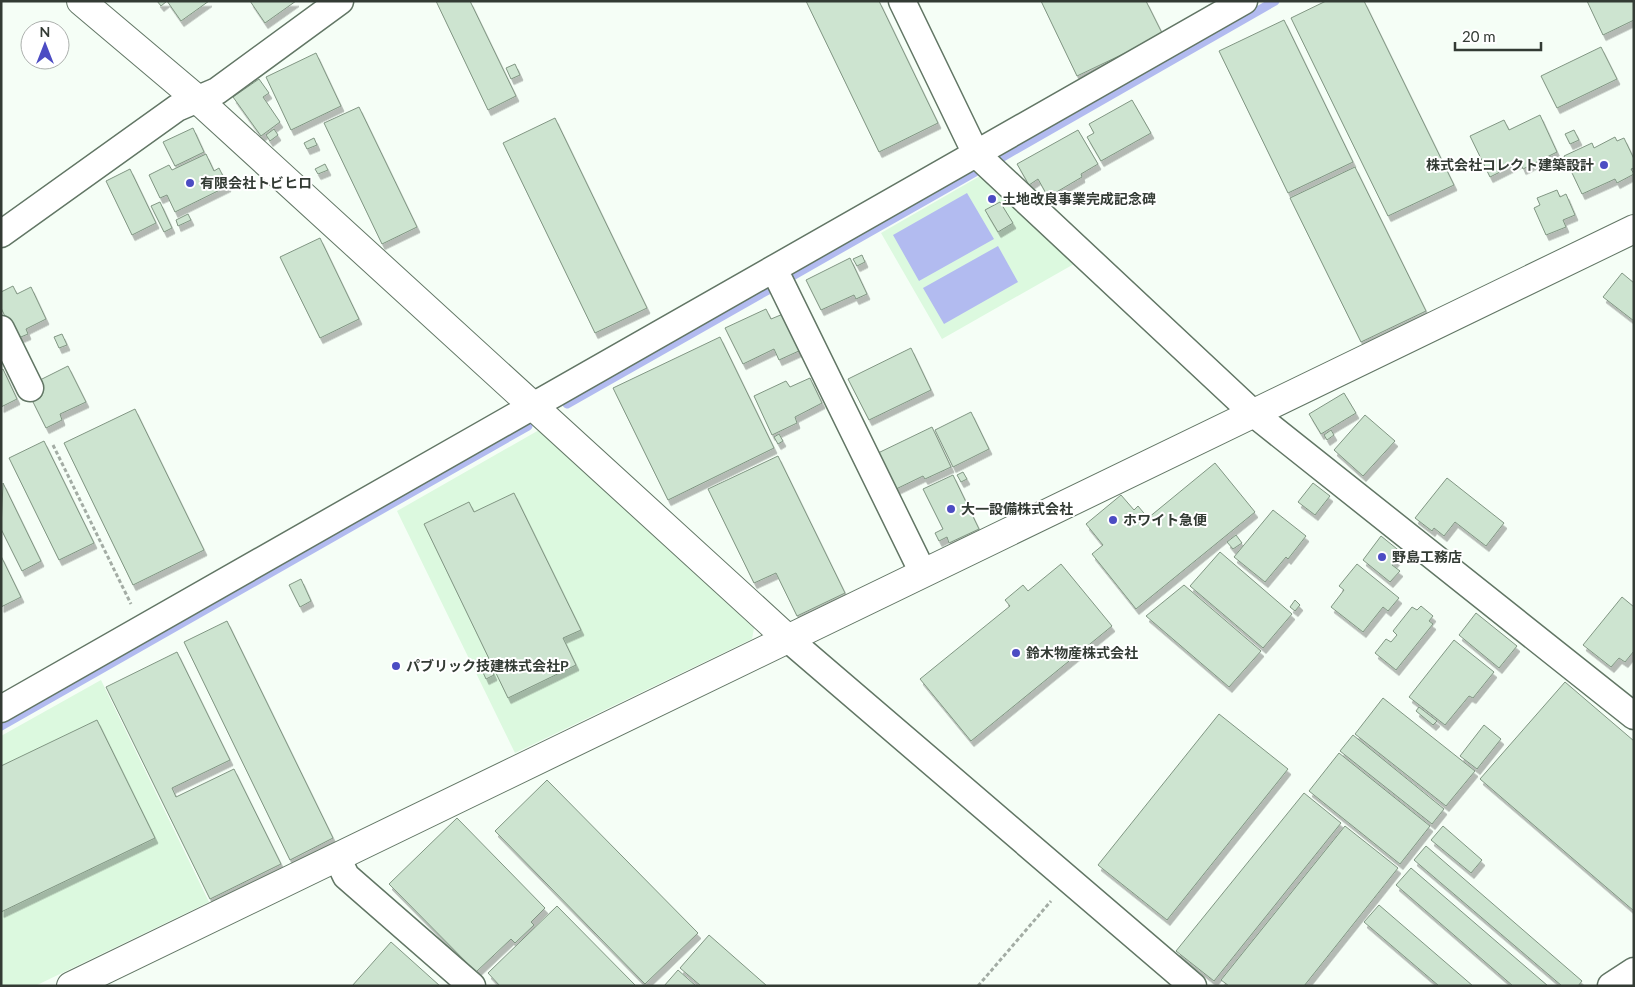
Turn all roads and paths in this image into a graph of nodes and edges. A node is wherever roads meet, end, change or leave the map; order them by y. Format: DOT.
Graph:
graph roads {
  1 [pos="81,1"];
  2 [pos="340,1"];
  3 [pos="902,1"];
  4 [pos="1244,1"];
  5 [pos="197,99"];
  6 [pos="976,154"];
  7 [pos="1634,229"];
  8 [pos="1,234"];
  9 [pos="774,269"];
  10 [pos="1,329"];
  11 [pos="30,388"];
  12 [pos="534,406"];
  13 [pos="1254,413"];
  14 [pos="53,445"];
  15 [pos="923,573"];
  16 [pos="143,628"];
  17 [pos="787,638"];
  18 [pos="1,709"];
  19 [pos="1634,716"];
  20 [pos="337,857"];
  21 [pos="1069,880"];
  22 [pos="1634,972"];
  23 [pos="70,986"];
  24 [pos="472,986"];
  25 [pos="978,986"];
  26 [pos="1193,986"];
  27 [pos="1611,986"];
  1 -- 5 [label="street"];
  2 -- 5 [label="street"];
  3 -- 6 [label="street"];
  4 -- 6 [label="street"];
  5 -- 8 [label="street"];
  5 -- 12 [label="street"];
  6 -- 9 [label="street"];
  6 -- 13 [label="street"];
  7 -- 13 [label="street"];
  9 -- 12 [label="street"];
  9 -- 15 [label="street"];
  10 -- 11 [label="street"];
  12 -- 16 [label="street"];
  12 -- 17 [label="street"];
  13 -- 15 [label="street"];
  13 -- 19 [label="street"];
  14 -- 16 [label="path"];
  15 -- 17 [label="street"];
  16 -- 18 [label="street"];
  17 -- 20 [label="street"];
  17 -- 21 [label="street"];
  20 -- 23 [label="street"];
  20 -- 24 [label="street"];
  21 -- 25 [label="path"];
  21 -- 26 [label="street"];
  22 -- 27 [label="street"];
}
